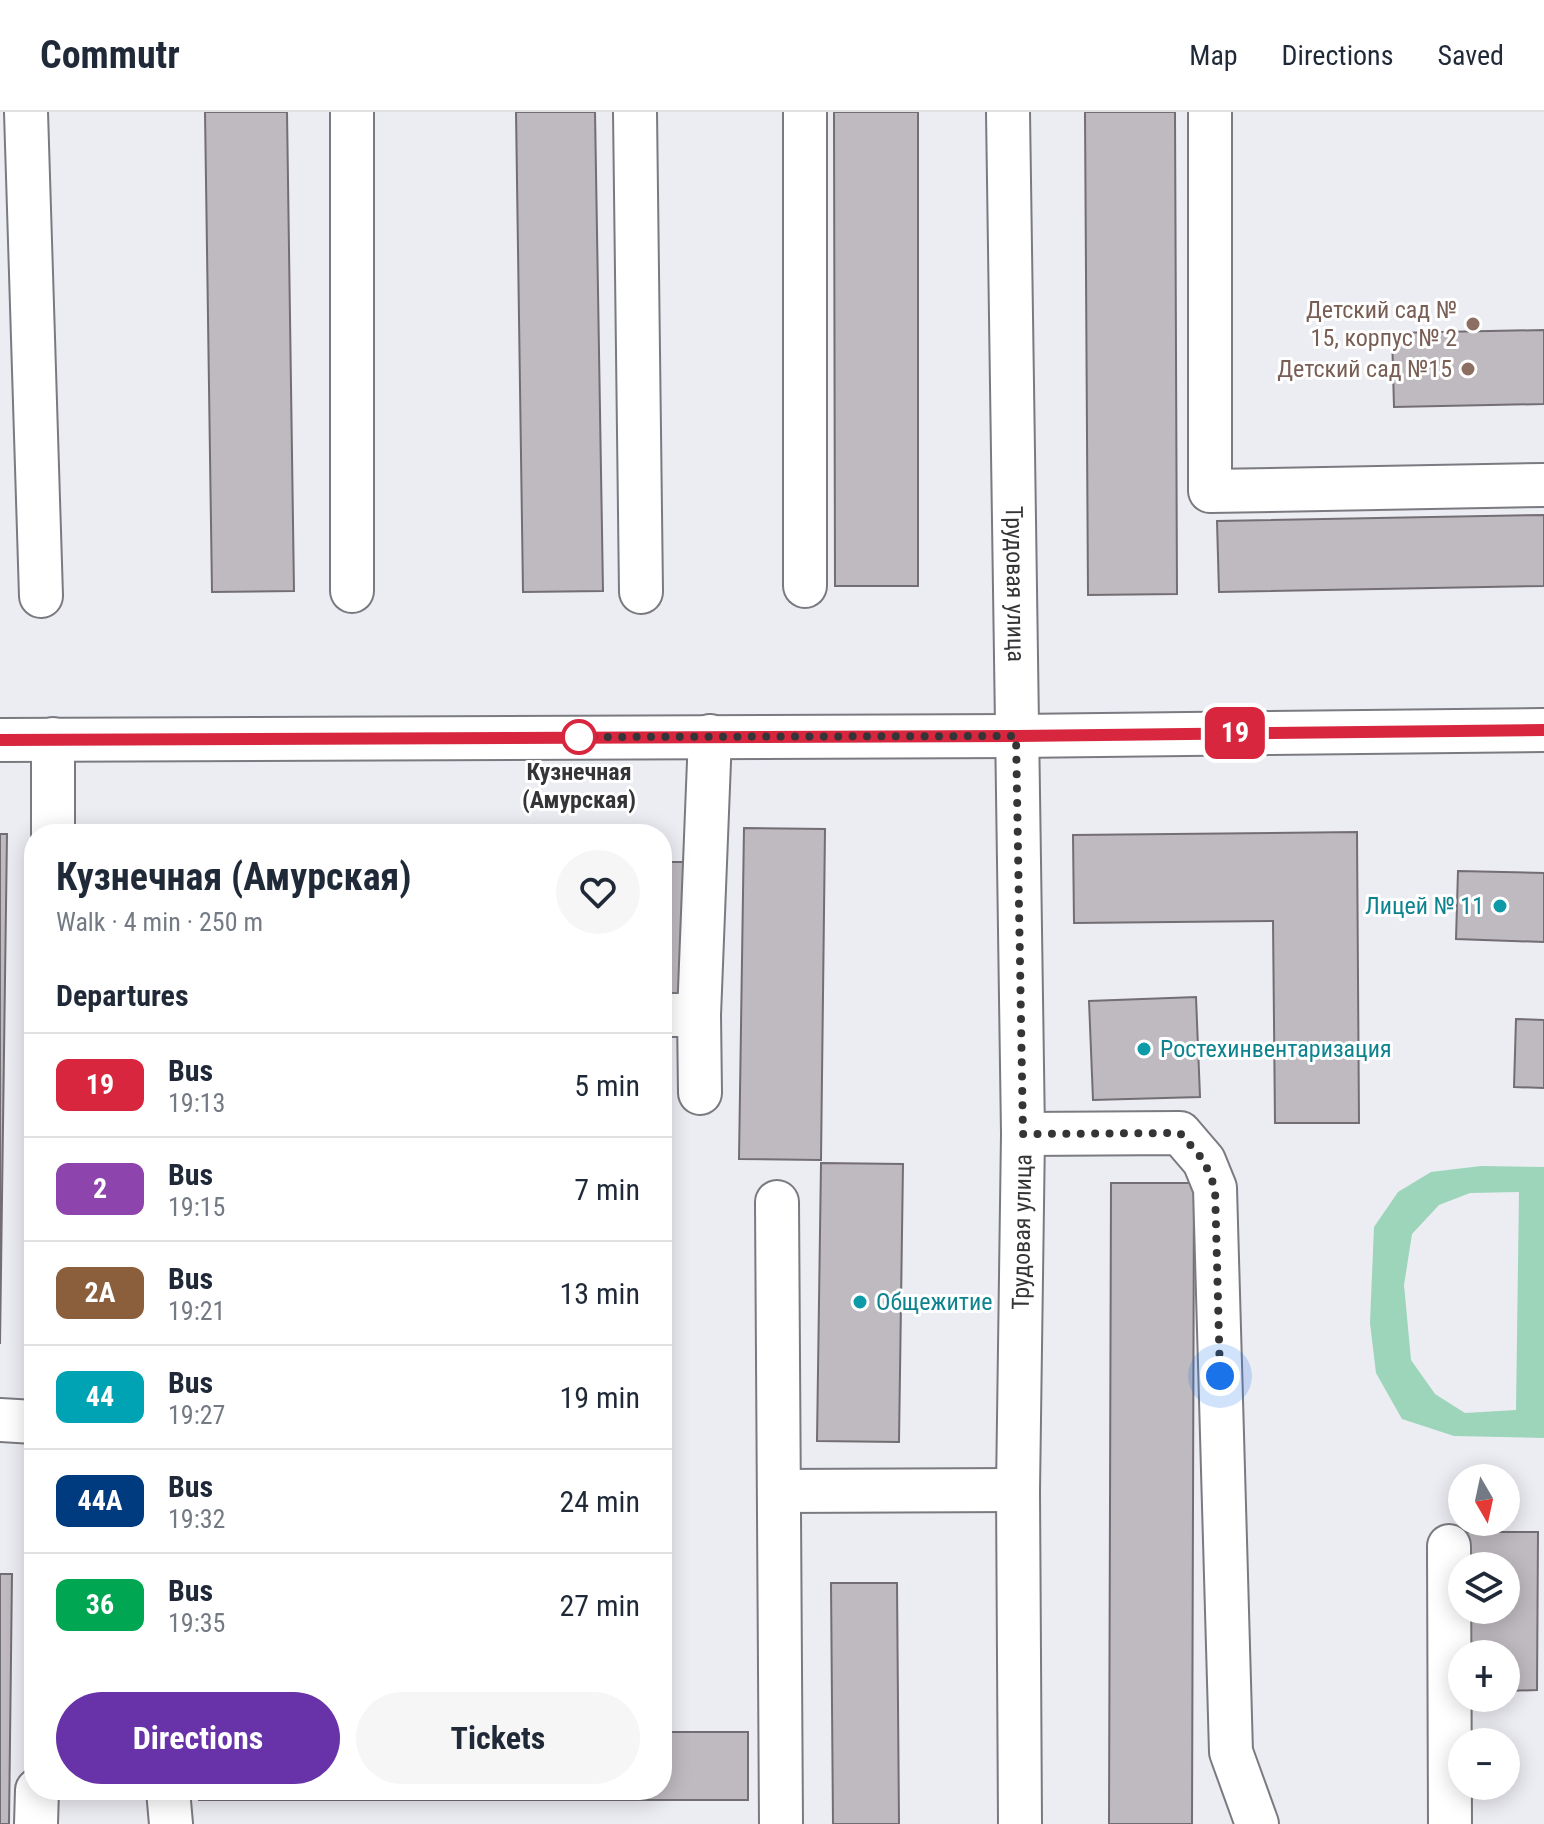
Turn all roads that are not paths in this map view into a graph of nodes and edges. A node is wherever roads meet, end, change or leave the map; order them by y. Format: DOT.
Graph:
graph roads {
  1 [pos="26,112"];
  2 [pos="352,112"];
  3 [pos="635,112"];
  4 [pos="805,112"];
  5 [pos="1008,112"];
  6 [pos="1210,112"];
  7 [pos="1544,485"];
  8 [pos="805,586"];
  9 [pos="352,591"];
  10 [pos="641,592"];
  11 [pos="41,596"];
  12 [pos="1544,730"];
  13 [pos="710,736"];
  14 [pos="1016,736"];
  15 [pos="53,739"];
  16 [pos="0,740"];
  17 [pos="53,824"];
  18 [pos="681,1015"];
  19 [pos="700,1093"];
  20 [pos="1023,1134"];
  21 [pos="777,1202"];
  22 [pos="0,1420"];
  23 [pos="24,1421"];
  24 [pos="1018,1490"];
  25 [pos="779,1491"];
  26 [pos="1449,1546"];
  27 [pos="37,1800"];
  28 [pos="169,1800"];
  29 [pos="36,1824"];
  30 [pos="171,1824"];
  31 [pos="781,1824"];
  32 [pos="1020,1824"];
  33 [pos="1257,1824"];
  34 [pos="1450,1824"];
  1 -- 11 [label="street"];
  2 -- 9 [label="street"];
  3 -- 10 [label="street"];
  4 -- 8 [label="street"];
  5 -- 14 [label="street, Трудовая улица"];
  6 -- 7 [label="street"];
  12 -- 14 [label="street"];
  13 -- 14 [label="street"];
  13 -- 15 [label="street"];
  13 -- 18 [label="street"];
  14 -- 20 [label="street, Трудовая улица"];
  15 -- 16 [label="street"];
  15 -- 17 [label="street"];
  18 -- 19 [label="street"];
  20 -- 24 [label="street, Трудовая улица"];
  20 -- 33 [label="street"];
  21 -- 25 [label="street"];
  22 -- 23 [label="street"];
  24 -- 25 [label="street"];
  24 -- 32 [label="street, Трудовая улица"];
  25 -- 31 [label="street"];
  26 -- 34 [label="street"];
  27 -- 29 [label="street"];
  28 -- 30 [label="street"];
}
